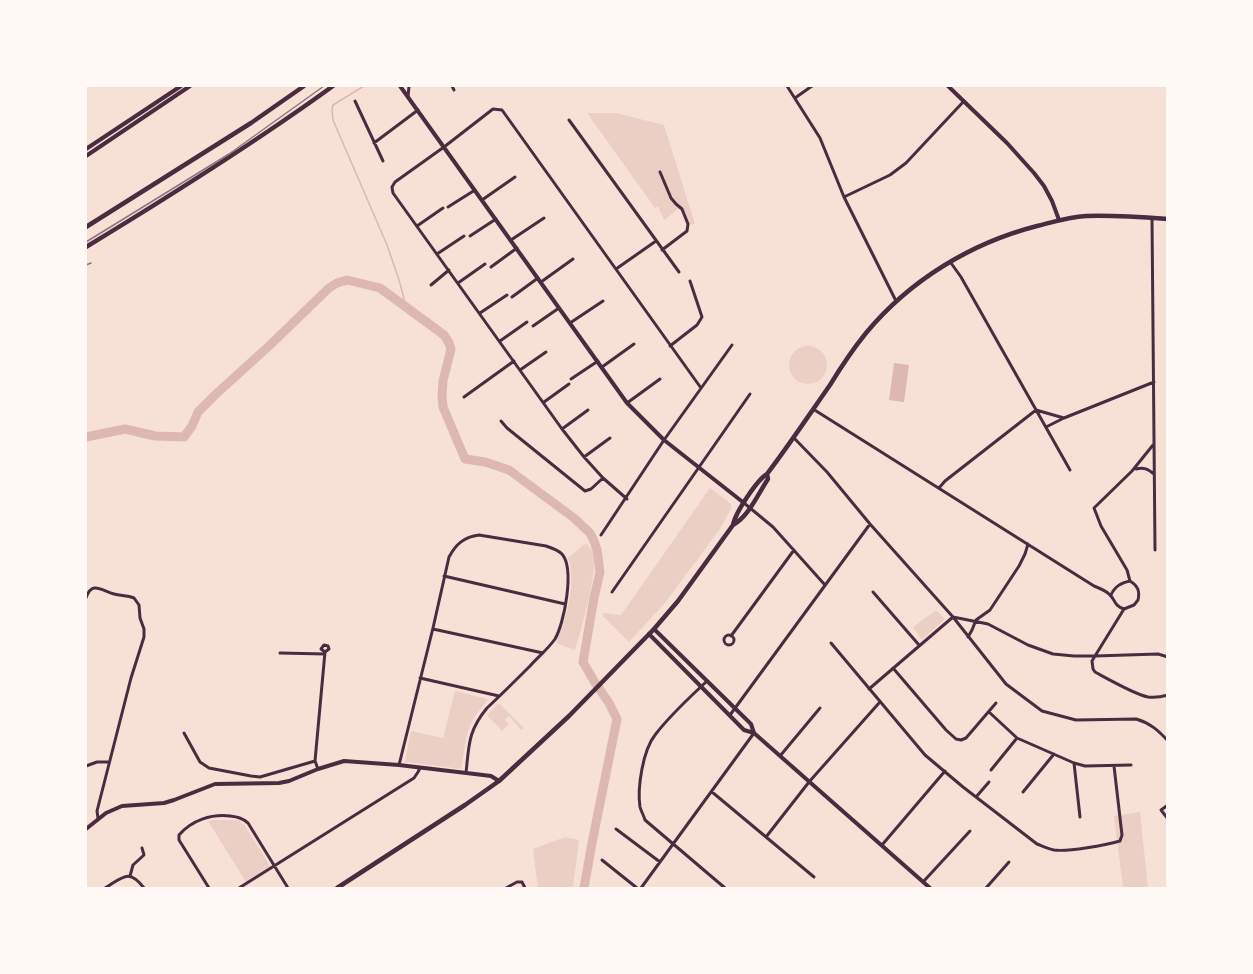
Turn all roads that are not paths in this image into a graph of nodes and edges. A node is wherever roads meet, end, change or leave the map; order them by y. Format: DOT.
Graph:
graph roads {
  1 [pos="180,86"];
  2 [pos="190,86"];
  3 [pos="302,86"];
  4 [pos="333,86"];
  5 [pos="400,86"];
  6 [pos="409,86"];
  7 [pos="452,86"];
  8 [pos="787,86"];
  9 [pos="812,86"];
  10 [pos="948,86"];
  11 [pos="454,90"];
  12 [pos="408,97"];
  13 [pos="795,98"];
  14 [pos="355,101"];
  15 [pos="964,101"];
  16 [pos="418,110"];
  17 [pos="569,120"];
  18 [pos="374,143"];
  19 [pos="444,147"];
  20 [pos="86,149"];
  21 [pos="86,156"];
  22 [pos="382,160"];
  23 [pos="660,172"];
  24 [pos="515,177"];
  25 [pos="475,190"];
  26 [pos="844,197"];
  27 [pos="482,200"];
  28 [pos="544,218"];
  29 [pos="1152,218"];
  30 [pos="496,219"];
  31 [pos="1167,219"];
  32 [pos="1059,220"];
  33 [pos="87,226"];
  34 [pos="417,226"];
  35 [pos="464,236"];
  36 [pos="470,236"];
  37 [pos="511,240"];
  38 [pos="656,241"];
  39 [pos="86,247"];
  40 [pos="517,248"];
  41 [pos="662,250"];
  42 [pos="437,254"];
  43 [pos="573,259"];
  44 [pos="950,261"];
  45 [pos="485,264"];
  46 [pos="491,267"];
  47 [pos="616,269"];
  48 [pos="449,270"];
  49 [pos="679,272"];
  50 [pos="540,280"];
  51 [pos="690,281"];
  52 [pos="458,283"];
  53 [pos="431,285"];
  54 [pos="507,295"];
  55 [pos="512,297"];
  56 [pos="603,301"];
  57 [pos="896,301"];
  58 [pos="559,308"];
  59 [pos="480,313"];
  60 [pos="527,322"];
  61 [pos="570,323"];
  62 [pos="533,326"];
  63 [pos="500,341"];
  64 [pos="634,344"];
  65 [pos="732,345"];
  66 [pos="670,346"];
  67 [pos="546,352"];
  68 [pos="514,361"];
  69 [pos="598,361"];
  70 [pos="602,367"];
  71 [pos="520,370"];
  72 [pos="660,379"];
  73 [pos="1154,382"];
  74 [pos="701,388"];
  75 [pos="750,394"];
  76 [pos="464,397"];
  77 [pos="543,402"];
  78 [pos="627,404"];
  79 [pos="813,409"];
  80 [pos="588,410"];
  81 [pos="1036,410"];
  82 [pos="1064,418"];
  83 [pos="501,421"];
  84 [pos="1046,427"];
  85 [pos="562,429"];
  86 [pos="610,438"];
  87 [pos="794,438"];
  88 [pos="664,440"];
  89 [pos="1154,443"];
  90 [pos="584,457"];
  91 [pos="699,468"];
  92 [pos="1134,469"];
  93 [pos="1070,470"];
  94 [pos="767,474"];
  95 [pos="1154,474"];
  96 [pos="603,478"];
  97 [pos="939,488"];
  98 [pos="627,499"];
  99 [pos="744,503"];
  100 [pos="750,508"];
  101 [pos="870,524"];
  102 [pos="733,525"];
  103 [pos="601,535"];
  104 [pos="1028,544"];
  105 [pos="794,550"];
  106 [pos="1155,550"];
  107 [pos="444,576"];
  108 [pos="1130,581"];
  109 [pos="825,585"];
  110 [pos="612,592"];
  111 [pos="873,592"];
  112 [pos="1111,595"];
  113 [pos="86,598"];
  114 [pos="565,603"];
  115 [pos="1124,609"];
  116 [pos="953,616"];
  117 [pos="976,620"];
  118 [pos="433,628"];
  119 [pos="654,629"];
  120 [pos="649,634"];
  121 [pos="731,636"];
  122 [pos="968,637"];
  123 [pos="831,643"];
  124 [pos="919,645"];
  125 [pos="280,653"];
  126 [pos="543,653"];
  127 [pos="1095,656"];
  128 [pos="1167,657"];
  129 [pos="893,668"];
  130 [pos="420,678"];
  131 [pos="706,681"];
  132 [pos="701,686"];
  133 [pos="869,689"];
  134 [pos="1167,695"];
  135 [pos="499,696"];
  136 [pos="879,703"];
  137 [pos="996,703"];
  138 [pos="820,708"];
  139 [pos="735,709"];
  140 [pos="989,712"];
  141 [pos="730,715"];
  142 [pos="184,733"];
  143 [pos="754,733"];
  144 [pos="1017,738"];
  145 [pos="1167,741"];
  146 [pos="1054,754"];
  147 [pos="780,756"];
  148 [pos="315,761"];
  149 [pos="109,762"];
  150 [pos="1074,763"];
  151 [pos="399,765"];
  152 [pos="1131,765"];
  153 [pos="86,766"];
  154 [pos="1114,766"];
  155 [pos="420,768"];
  156 [pos="318,769"];
  157 [pos="991,770"];
  158 [pos="945,771"];
  159 [pos="466,773"];
  160 [pos="499,781"];
  161 [pos="809,782"];
  162 [pos="989,782"];
  163 [pos="711,792"];
  164 [pos="1023,792"];
  165 [pos="976,796"];
  166 [pos="1167,805"];
  167 [pos="1080,817"];
  168 [pos="98,818"];
  169 [pos="1167,819"];
  170 [pos="86,829"];
  171 [pos="615,829"];
  172 [pos="970,831"];
  173 [pos="765,837"];
  174 [pos="673,844"];
  175 [pos="881,845"];
  176 [pos="142,848"];
  177 [pos="602,860"];
  178 [pos="660,862"];
  179 [pos="1009,862"];
  180 [pos="274,867"];
  181 [pos="130,876"];
  182 [pos="814,877"];
  183 [pos="923,882"];
  184 [pos="525,887"];
  185 [pos="105,888"];
  186 [pos="144,888"];
  187 [pos="210,888"];
  188 [pos="239,888"];
  189 [pos="288,888"];
  190 [pos="337,888"];
  191 [pos="506,888"];
  192 [pos="641,888"];
  193 [pos="725,888"];
  194 [pos="930,888"];
  195 [pos="987,888"];
  1 -- 20 [label="street"];
  2 -- 21 [label="street"];
  3 -- 33 [label="main road"];
  4 -- 39 [label="main road"];
  5 -- 12 [label="street"];
  6 -- 12 [label="street"];
  7 -- 11 [label="street"];
  8 -- 13 [label="street"];
  9 -- 13 [label="street"];
  10 -- 15 [label="street"];
  12 -- 16 [label="street"];
  13 -- 26 [label="street"];
  14 -- 18 [label="street"];
  15 -- 26 [label="street"];
  15 -- 32 [label="street"];
  16 -- 18 [label="street"];
  16 -- 19 [label="street"];
  17 -- 38 [label="street"];
  18 -- 22 [label="street"];
  19 -- 25 [label="street"];
  19 -- 34 [label="street"];
  19 -- 47 [label="street"];
  23 -- 41 [label="street"];
  24 -- 27 [label="street"];
  25 -- 27 [label="street"];
  25 -- 34 [label="street"];
  26 -- 57 [label="street"];
  27 -- 30 [label="street"];
  28 -- 37 [label="street"];
  29 -- 31 [label="main road"];
  29 -- 32 [label="main road"];
  29 -- 73 [label="street"];
  30 -- 36 [label="street"];
  30 -- 37 [label="street"];
  32 -- 44 [label="main road"];
  34 -- 42 [label="street"];
  35 -- 42 [label="street"];
  37 -- 40 [label="street"];
  38 -- 41 [label="street"];
  38 -- 47 [label="street"];
  40 -- 46 [label="street"];
  40 -- 50 [label="street"];
  41 -- 49 [label="street"];
  42 -- 48 [label="street"];
  43 -- 50 [label="street"];
  44 -- 57 [label="main road"];
  44 -- 81 [label="street"];
  45 -- 52 [label="street"];
  47 -- 66 [label="street"];
  48 -- 52 [label="street"];
  48 -- 53 [label="street"];
  50 -- 55 [label="street"];
  50 -- 58 [label="street"];
  51 -- 66 [label="street"];
  52 -- 59 [label="street"];
  54 -- 59 [label="street"];
  56 -- 61 [label="street"];
  57 -- 79 [label="main road"];
  58 -- 61 [label="street"];
  58 -- 62 [label="street"];
  59 -- 63 [label="street"];
  60 -- 63 [label="street"];
  61 -- 69 [label="street"];
  63 -- 68 [label="street"];
  64 -- 70 [label="street"];
  65 -- 74 [label="street"];
  66 -- 74 [label="street"];
  67 -- 71 [label="street"];
  68 -- 71 [label="street"];
  68 -- 76 [label="street"];
  69 -- 70 [label="street"];
  69 -- 77 [label="street"];
  70 -- 78 [label="street"];
  71 -- 77 [label="street"];
  72 -- 78 [label="street"];
  73 -- 82 [label="street"];
  73 -- 89 [label="street"];
  74 -- 88 [label="street"];
  75 -- 91 [label="street"];
  77 -- 85 [label="street"];
  78 -- 88 [label="street"];
  79 -- 87 [label="main road"];
  79 -- 97 [label="street"];
  80 -- 85 [label="street"];
  81 -- 82 [label="street"];
  81 -- 84 [label="street"];
  81 -- 97 [label="street"];
  82 -- 84 [label="street"];
  83 -- 96 [label="street"];
  84 -- 93 [label="street"];
  85 -- 90 [label="street"];
  86 -- 90 [label="street"];
  87 -- 94 [label="main road"];
  87 -- 101 [label="street"];
  88 -- 91 [label="street"];
  88 -- 98 [label="street"];
  89 -- 92 [label="street"];
  89 -- 95 [label="street"];
  90 -- 96 [label="street"];
  91 -- 99 [label="street"];
  91 -- 110 [label="street"];
  92 -- 95 [label="street"];
  92 -- 108 [label="street"];
  94 -- 99 [label="main road"];
  94 -- 100 [label="main road"];
  95 -- 106 [label="street"];
  96 -- 98 [label="street"];
  97 -- 104 [label="street"];
  98 -- 103 [label="street"];
  99 -- 100 [label="street"];
  99 -- 102 [label="main road"];
  100 -- 102 [label="main road"];
  100 -- 105 [label="street"];
  101 -- 109 [label="street"];
  101 -- 116 [label="street"];
  102 -- 119 [label="main road"];
  104 -- 112 [label="street"];
  104 -- 117 [label="street"];
  105 -- 109 [label="street"];
  105 -- 121 [label="street"];
  107 -- 114 [label="street"];
  107 -- 114 [label="street"];
  107 -- 118 [label="street"];
  108 -- 112 [label="street"];
  108 -- 115 [label="street"];
  109 -- 139 [label="street"];
  111 -- 124 [label="street"];
  112 -- 115 [label="street"];
  113 -- 149 [label="street"];
  114 -- 126 [label="street"];
  115 -- 127 [label="street"];
  116 -- 117 [label="street"];
  116 -- 122 [label="street"];
  116 -- 124 [label="street"];
  117 -- 122 [label="street"];
  117 -- 127 [label="street"];
  118 -- 126 [label="street"];
  118 -- 130 [label="street"];
  119 -- 120 [label="main road"];
  119 -- 131 [label="street"];
  120 -- 132 [label="street"];
  120 -- 160 [label="main road"];
  122 -- 145 [label="street"];
  123 -- 133 [label="street"];
  124 -- 129 [label="street"];
  125 -- 148 [label="street"];
  126 -- 135 [label="street"];
  127 -- 128 [label="street"];
  127 -- 134 [label="street"];
  129 -- 133 [label="street"];
  129 -- 140 [label="street"];
  130 -- 135 [label="street"];
  130 -- 151 [label="street"];
  131 -- 132 [label="street"];
  131 -- 139 [label="street"];
  132 -- 141 [label="street"];
  132 -- 174 [label="street"];
  133 -- 136 [label="street"];
  135 -- 159 [label="street"];
  136 -- 158 [label="street"];
  136 -- 161 [label="street"];
  137 -- 140 [label="street"];
  138 -- 147 [label="street"];
  139 -- 141 [label="street"];
  139 -- 143 [label="street"];
  140 -- 144 [label="street"];
  141 -- 143 [label="street"];
  142 -- 148 [label="street"];
  143 -- 147 [label="street"];
  143 -- 163 [label="street"];
  144 -- 146 [label="street"];
  144 -- 157 [label="street"];
  146 -- 150 [label="street"];
  146 -- 164 [label="street"];
  147 -- 161 [label="street"];
  148 -- 156 [label="street"];
  149 -- 153 [label="street"];
  149 -- 168 [label="street"];
  150 -- 154 [label="street"];
  150 -- 167 [label="street"];
  151 -- 155 [label="street"];
  151 -- 156 [label="street"];
  152 -- 154 [label="street"];
  154 -- 165 [label="street"];
  155 -- 159 [label="street"];
  155 -- 180 [label="street"];
  156 -- 168 [label="street"];
  158 -- 165 [label="street"];
  158 -- 175 [label="street"];
  159 -- 160 [label="street"];
  160 -- 190 [label="main road"];
  161 -- 173 [label="street"];
  161 -- 175 [label="street"];
  162 -- 165 [label="street"];
  163 -- 173 [label="street"];
  163 -- 174 [label="street"];
  166 -- 169 [label="street"];
  168 -- 170 [label="street"];
  171 -- 178 [label="street"];
  172 -- 183 [label="street"];
  173 -- 182 [label="street"];
  174 -- 178 [label="street"];
  174 -- 193 [label="street"];
  175 -- 183 [label="street"];
  176 -- 181 [label="street"];
  177 -- 192 [label="street"];
  178 -- 192 [label="street"];
  179 -- 195 [label="street"];
  180 -- 187 [label="street"];
  180 -- 188 [label="street"];
  180 -- 189 [label="street"];
  181 -- 185 [label="street"];
  181 -- 186 [label="street"];
  183 -- 194 [label="street"];
  184 -- 191 [label="street"];
}
